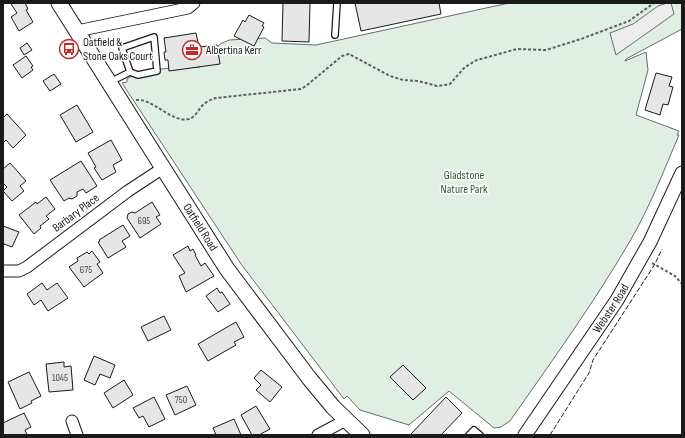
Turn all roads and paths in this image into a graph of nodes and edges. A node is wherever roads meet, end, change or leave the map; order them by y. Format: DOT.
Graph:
graph roads {
  1 [pos="59,3"];
  2 [pos="194,3"];
  3 [pos="337,3"];
  4 [pos="654,3"];
  5 [pos="77,31"];
  6 [pos="335,35"];
  7 [pos="130,72"];
  8 [pos="109,83"];
  9 [pos="124,106"];
  10 [pos="163,168"];
  11 [pos="682,173"];
  12 [pos="652,263"];
  13 [pos="3,271"];
  14 [pos="682,284"];
  15 [pos="346,420"];
  16 [pos="72,421"];
  17 [pos="77,435"];
  18 [pos="318,435"];
  19 [pos="362,435"];
  20 [pos="469,435"];
  21 [pos="480,435"];
  22 [pos="525,435"];
  1 -- 5 [label="main road, Oatfield Road"];
  2 -- 5 [label="street"];
  3 -- 6 [label="lane"];
  4 -- 9 [label="path"];
  5 -- 8 [label="main road, Oatfield Road"];
  7 -- 7 [label="lane"];
  7 -- 8 [label="lane"];
  8 -- 9 [label="main road, Oatfield Road"];
  9 -- 10 [label="main road, Oatfield Road"];
  10 -- 13 [label="street, Barbary Place"];
  10 -- 15 [label="main road, Oatfield Road"];
  11 -- 22 [label="street, Webster Road"];
  12 -- 14 [label="path"];
  15 -- 18 [label="street"];
  15 -- 19 [label="main road, Oatfield Road"];
  16 -- 17 [label="street"];
  20 -- 21 [label="lane"];
}
